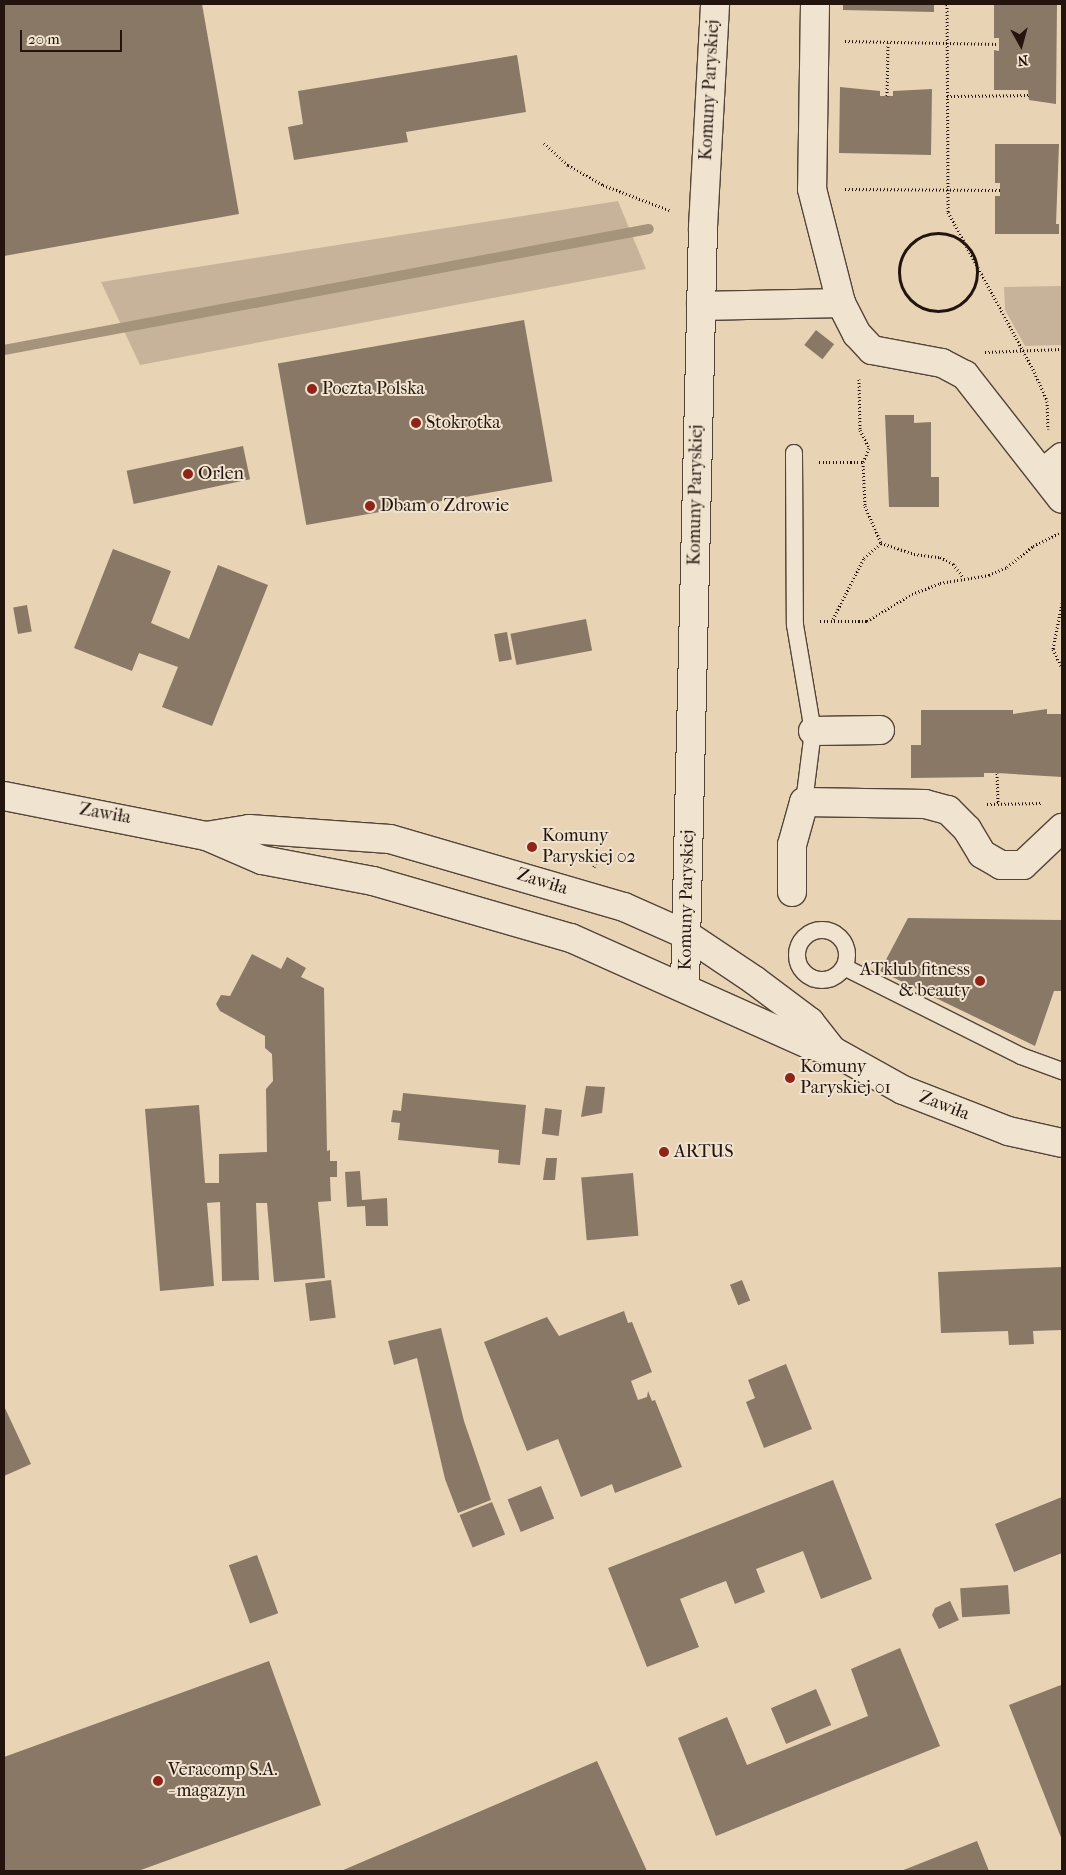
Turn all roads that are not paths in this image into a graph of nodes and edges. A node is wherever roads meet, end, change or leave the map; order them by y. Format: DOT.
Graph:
graph roads {
  1 [pos="715,4"];
  2 [pos="815,4"];
  3 [pos="841,303"];
  4 [pos="701,306"];
  5 [pos="794,457"];
  6 [pos="1054,465"];
  7 [pos="1062,499"];
  8 [pos="880,730"];
  9 [pos="813,731"];
  10 [pos="4,796"];
  11 [pos="804,802"];
  12 [pos="1062,828"];
  13 [pos="206,836"];
  14 [pos="792,892"];
  15 [pos="687,935"];
  16 [pos="844,967"];
  17 [pos="685,986"];
  18 [pos="833,1051"];
  19 [pos="1062,1071"];
  20 [pos="1062,1143"];
  1 -- 4 [label="street, Komuny Paryskiej"];
  2 -- 3 [label="street"];
  3 -- 4 [label="street"];
  3 -- 6 [label="street"];
  4 -- 15 [label="street, Komuny Paryskiej"];
  5 -- 9 [label="lane"];
  6 -- 7 [label="street"];
  8 -- 9 [label="street"];
  9 -- 11 [label="lane"];
  10 -- 13 [label="street, Zawiła"];
  11 -- 12 [label="street"];
  11 -- 14 [label="street"];
  13 -- 15 [label="street, Zawiła"];
  13 -- 17 [label="street, Zawiła"];
  15 -- 17 [label="street, Komuny Paryskiej"];
  15 -- 18 [label="street, Zawiła"];
  16 -- 19 [label="lane"];
  17 -- 18 [label="street, Zawiła"];
  18 -- 20 [label="street, Zawiła"];
}
